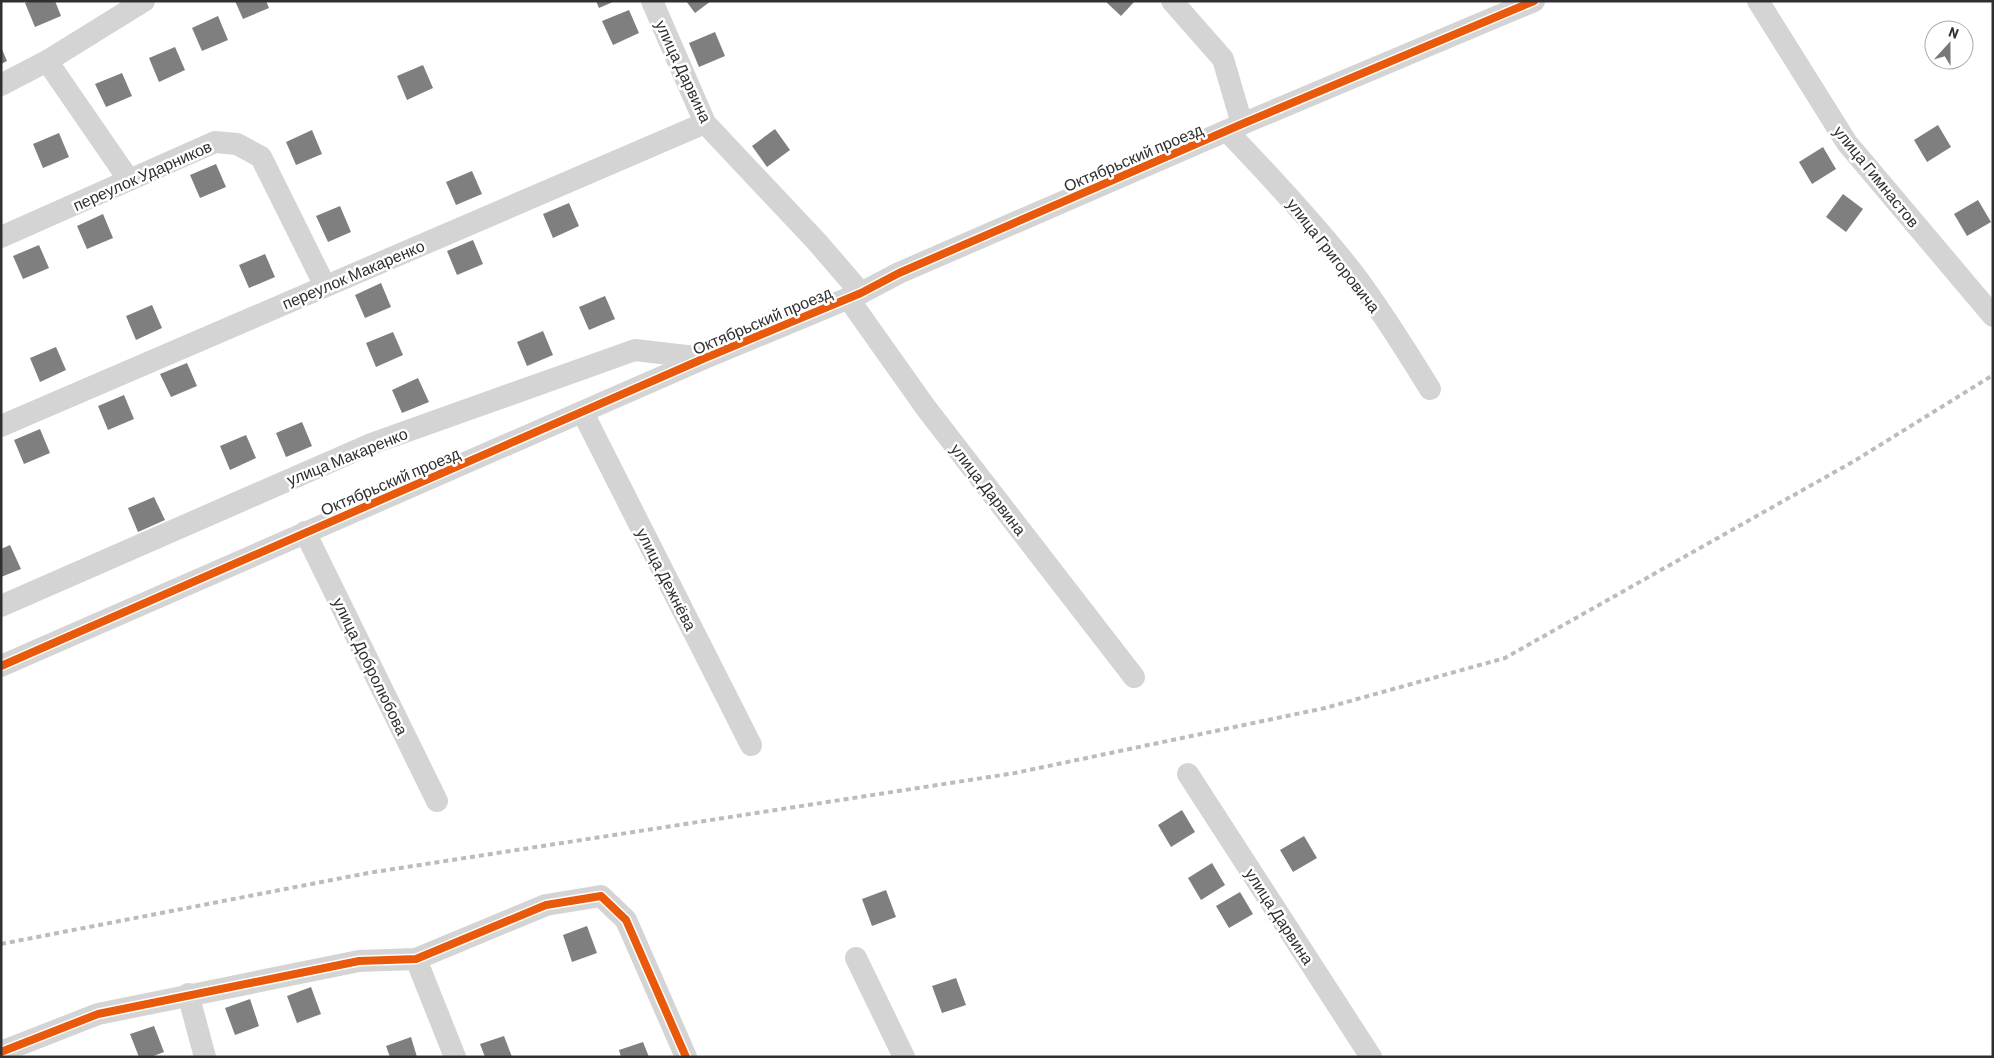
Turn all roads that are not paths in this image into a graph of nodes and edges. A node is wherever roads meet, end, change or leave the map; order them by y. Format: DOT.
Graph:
graph roads {
  1 [pos="144,1"];
  2 [pos="652,1"];
  3 [pos="1172,1"];
  4 [pos="1534,1"];
  5 [pos="1758,1"];
  6 [pos="47,61"];
  7 [pos="1,85"];
  8 [pos="705,123"];
  9 [pos="1235,128"];
  10 [pos="129,180"];
  11 [pos="1,237"];
  12 [pos="325,286"];
  13 [pos="855,296"];
  14 [pos="1993,316"];
  15 [pos="705,358"];
  16 [pos="1430,389"];
  17 [pos="583,413"];
  18 [pos="1,426"];
  19 [pos="305,532"];
  20 [pos="1,606"];
  21 [pos="1,666"];
  22 [pos="1134,677"];
  23 [pos="751,746"];
  24 [pos="1188,774"];
  25 [pos="437,800"];
  26 [pos="856,958"];
  27 [pos="416,960"];
  28 [pos="188,994"];
  29 [pos="1,1052"];
  30 [pos="205,1057"];
  31 [pos="455,1057"];
  32 [pos="686,1057"];
  33 [pos="904,1057"];
  34 [pos="1371,1057"];
  1 -- 6 [label="street"];
  2 -- 8 [label="street, улица Дарвина"];
  3 -- 9 [label="street, улица Григоровича"];
  4 -- 9 [label="street, Октябрьский проезд"];
  5 -- 14 [label="street, улица Гимнастов"];
  6 -- 7 [label="street"];
  6 -- 10 [label="street"];
  8 -- 12 [label="street, переулок Макаренко"];
  8 -- 13 [label="street, улица Дарвина"];
  9 -- 13 [label="street, Октябрьский проезд"];
  9 -- 16 [label="street, улица Григоровича"];
  10 -- 11 [label="street, переулок Ударников"];
  10 -- 12 [label="street, переулок Ударников"];
  12 -- 18 [label="street, переулок Макаренко"];
  13 -- 15 [label="street, Октябрьский проезд"];
  13 -- 22 [label="street, улица Дарвина"];
  15 -- 17 [label="street, Октябрьский проезд"];
  15 -- 20 [label="street, улица Макаренко"];
  17 -- 19 [label="street, Октябрьский проезд"];
  17 -- 23 [label="street, улица Дежнёва"];
  19 -- 21 [label="street, Октябрьский проезд"];
  19 -- 25 [label="street, улица Добролюбова"];
  24 -- 34 [label="street, улица Дарвина"];
  26 -- 33 [label="street"];
  27 -- 28 [label="street"];
  27 -- 31 [label="street"];
  27 -- 32 [label="street"];
  28 -- 29 [label="street"];
  28 -- 30 [label="street"];
}
